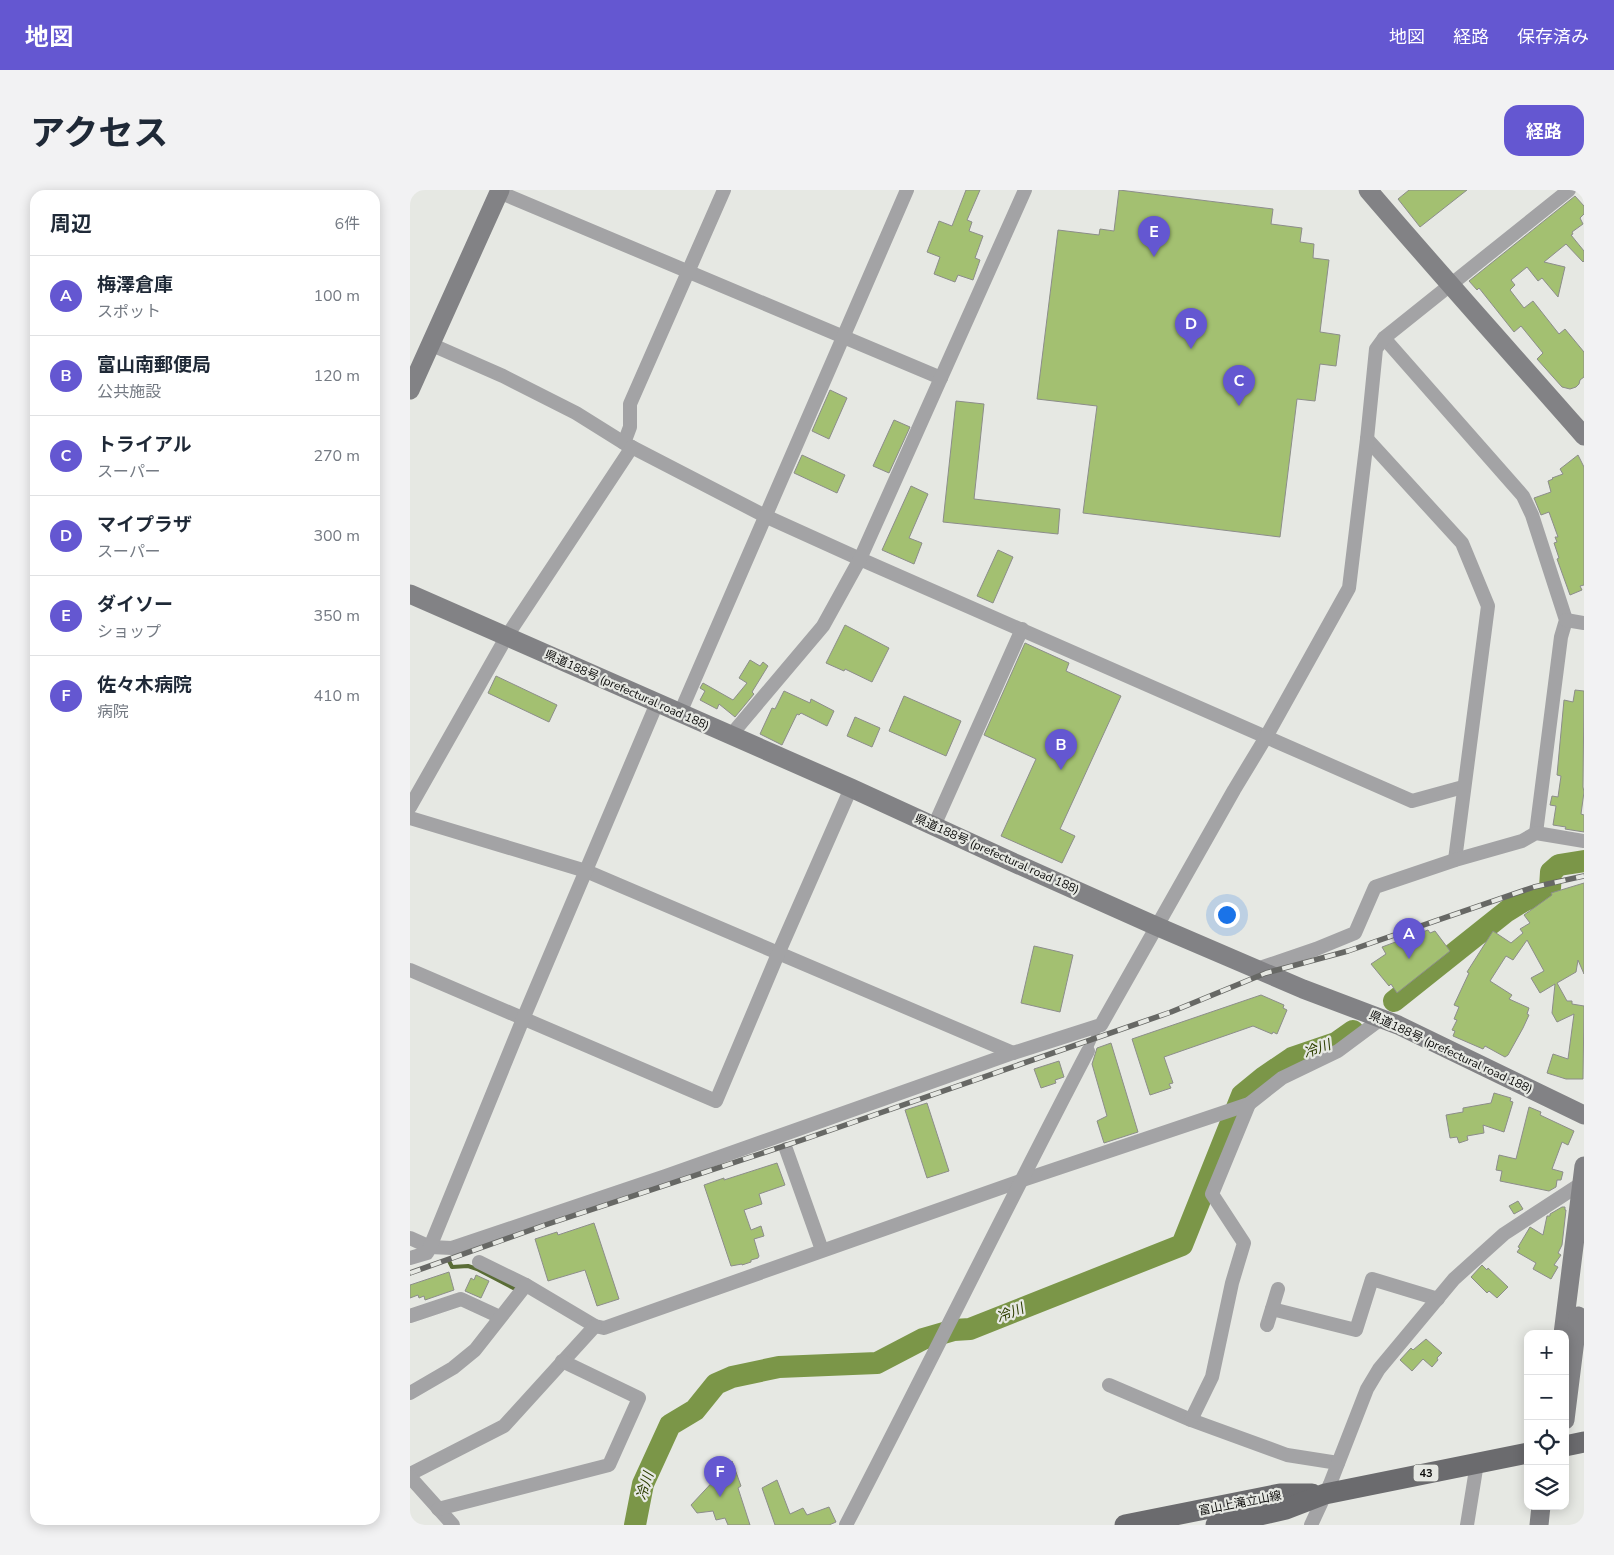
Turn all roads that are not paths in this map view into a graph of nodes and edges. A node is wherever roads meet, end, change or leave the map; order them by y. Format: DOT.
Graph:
graph roads {
  1 [pos="724,190"];
  2 [pos="907,190"];
  3 [pos="1025,190"];
  4 [pos="1368,190"];
  5 [pos="1569,190"];
  6 [pos="500,191"];
  7 [pos="689,271"];
  8 [pos="1452,285"];
  9 [pos="843,337"];
  10 [pos="1384,338"];
  11 [pos="430,344"];
  12 [pos="941,378"];
  13 [pos="410,390"];
  14 [pos="1584,436"];
  15 [pos="1367,438"];
  16 [pos="628,445"];
  17 [pos="765,516"];
  18 [pos="860,559"];
  19 [pos="410,594"];
  20 [pos="1566,620"];
  21 [pos="1584,623"];
  22 [pos="1022,629"];
  23 [pos="507,636"];
  24 [pos="657,703"];
  25 [pos="680,713"];
  26 [pos="730,735"];
  27 [pos="1266,737"];
  28 [pos="1463,787"];
  29 [pos="851,788"];
  30 [pos="410,807"];
  31 [pos="410,818"];
  32 [pos="934,826"];
  33 [pos="1536,833"];
  34 [pos="1584,841"];
  35 [pos="1455,860"];
  36 [pos="586,871"];
  37 [pos="1156,926"];
  38 [pos="778,954"];
  39 [pos="1257,969"];
  40 [pos="410,970"];
  41 [pos="524,1019"];
  42 [pos="1381,1019"];
  43 [pos="1101,1024"];
  44 [pos="1088,1051"];
  45 [pos="1013,1053"];
  46 [pos="1249,1104"];
  47 [pos="1584,1115"];
  48 [pos="786,1149"];
  49 [pos="1583,1174"];
  50 [pos="1020,1182"];
  51 [pos="410,1238"];
  52 [pos="430,1247"];
  53 [pos="822,1250"];
  54 [pos="410,1258"];
  55 [pos="479,1262"];
  56 [pos="1584,1267"];
  57 [pos="526,1285"];
  58 [pos="1278,1290"];
  59 [pos="1438,1299"];
  60 [pos="1272,1309"];
  61 [pos="410,1316"];
  62 [pos="500,1317"];
  63 [pos="1267,1325"];
  64 [pos="595,1326"];
  65 [pos="1564,1330"];
  66 [pos="562,1361"];
  67 [pos="1109,1385"];
  68 [pos="1569,1388"];
  69 [pos="410,1392"];
  70 [pos="1191,1420"];
  71 [pos="1584,1442"];
  72 [pos="1569,1445"];
  73 [pos="1524,1454"];
  74 [pos="1338,1463"];
  75 [pos="1477,1463"];
  76 [pos="410,1476"];
  77 [pos="1325,1494"];
  78 [pos="438,1509"];
  79 [pos="1540,1510"];
  80 [pos="1554,1510"];
  81 [pos="452,1525"];
  82 [pos="846,1525"];
  83 [pos="1127,1525"];
  84 [pos="1216,1525"];
  85 [pos="1311,1525"];
  86 [pos="1467,1525"];
  87 [pos="1538,1525"];
  88 [pos="1552,1525"];
  1 -- 7 [label="street"];
  2 -- 9 [label="street"];
  3 -- 12 [label="street"];
  4 -- 8 [label="main road"];
  5 -- 8 [label="street"];
  6 -- 7 [label="street"];
  6 -- 11 [label="main road"];
  7 -- 9 [label="street"];
  7 -- 16 [label="street"];
  8 -- 10 [label="street"];
  8 -- 14 [label="main road"];
  9 -- 12 [label="street"];
  9 -- 17 [label="street"];
  10 -- 15 [label="street"];
  10 -- 20 [label="street"];
  11 -- 13 [label="main road"];
  11 -- 16 [label="street"];
  12 -- 18 [label="street"];
  15 -- 27 [label="street"];
  15 -- 28 [label="street"];
  16 -- 17 [label="street"];
  16 -- 23 [label="street"];
  17 -- 18 [label="street"];
  17 -- 25 [label="street"];
  18 -- 22 [label="street"];
  18 -- 26 [label="street"];
  19 -- 23 [label="main road, 県道188号 (prefectural road 188)"];
  20 -- 21 [label="street"];
  20 -- 33 [label="street"];
  22 -- 27 [label="street"];
  22 -- 32 [label="street"];
  23 -- 24 [label="main road, 県道188号 (prefectural road 188)"];
  23 -- 30 [label="street"];
  24 -- 25 [label="main road, 県道188号 (prefectural road 188)"];
  24 -- 36 [label="street"];
  25 -- 26 [label="main road, 県道188号 (prefectural road 188)"];
  26 -- 29 [label="main road, 県道188号 (prefectural road 188)"];
  27 -- 28 [label="street"];
  27 -- 37 [label="street"];
  28 -- 35 [label="street"];
  29 -- 32 [label="main road, 県道188号 (prefectural road 188)"];
  29 -- 38 [label="street"];
  31 -- 36 [label="street"];
  32 -- 37 [label="main road, 県道188号 (prefectural road 188)"];
  33 -- 34 [label="street"];
  33 -- 35 [label="street"];
  35 -- 39 [label="street"];
  36 -- 38 [label="street"];
  36 -- 41 [label="street"];
  37 -- 39 [label="main road, 県道188号 (prefectural road 188)"];
  37 -- 43 [label="street"];
  38 -- 41 [label="street"];
  38 -- 45 [label="street"];
  39 -- 42 [label="main road, 県道188号 (prefectural road 188)"];
  40 -- 41 [label="street"];
  41 -- 52 [label="street"];
  42 -- 46 [label="street"];
  42 -- 47 [label="main road, 県道188号 (prefectural road 188)"];
  43 -- 44 [label="lane"];
  43 -- 45 [label="street"];
  44 -- 50 [label="street"];
  45 -- 52 [label="street"];
  46 -- 50 [label="street"];
  46 -- 70 [label="street"];
  48 -- 53 [label="street"];
  49 -- 59 [label="street"];
  49 -- 65 [label="main road"];
  50 -- 53 [label="street"];
  50 -- 82 [label="street"];
  51 -- 52 [label="street"];
  52 -- 54 [label="street"];
  53 -- 64 [label="street"];
  55 -- 57 [label="street"];
  56 -- 68 [label="main road"];
  57 -- 62 [label="street"];
  57 -- 64 [label="street"];
  58 -- 60 [label="street"];
  59 -- 60 [label="street"];
  59 -- 74 [label="street"];
  60 -- 63 [label="street"];
  61 -- 62 [label="street"];
  62 -- 69 [label="street"];
  64 -- 66 [label="street"];
  66 -- 76 [label="street"];
  66 -- 78 [label="street"];
  67 -- 70 [label="street"];
  70 -- 74 [label="street"];
  71 -- 72 [label="main road"];
  73 -- 75 [label="main road, 富山上滝立山線 / 43"];
  74 -- 77 [label="street"];
  75 -- 77 [label="main road, 富山上滝立山線 / 43"];
  75 -- 86 [label="street"];
  76 -- 78 [label="street"];
  77 -- 83 [label="main road, 富山上滝立山線 / 43"];
  77 -- 84 [label="main road, 富山上滝立山線 / 43"];
  77 -- 85 [label="street"];
  78 -- 81 [label="street"];
  79 -- 87 [label="main road"];
  80 -- 88 [label="main road"];
}
